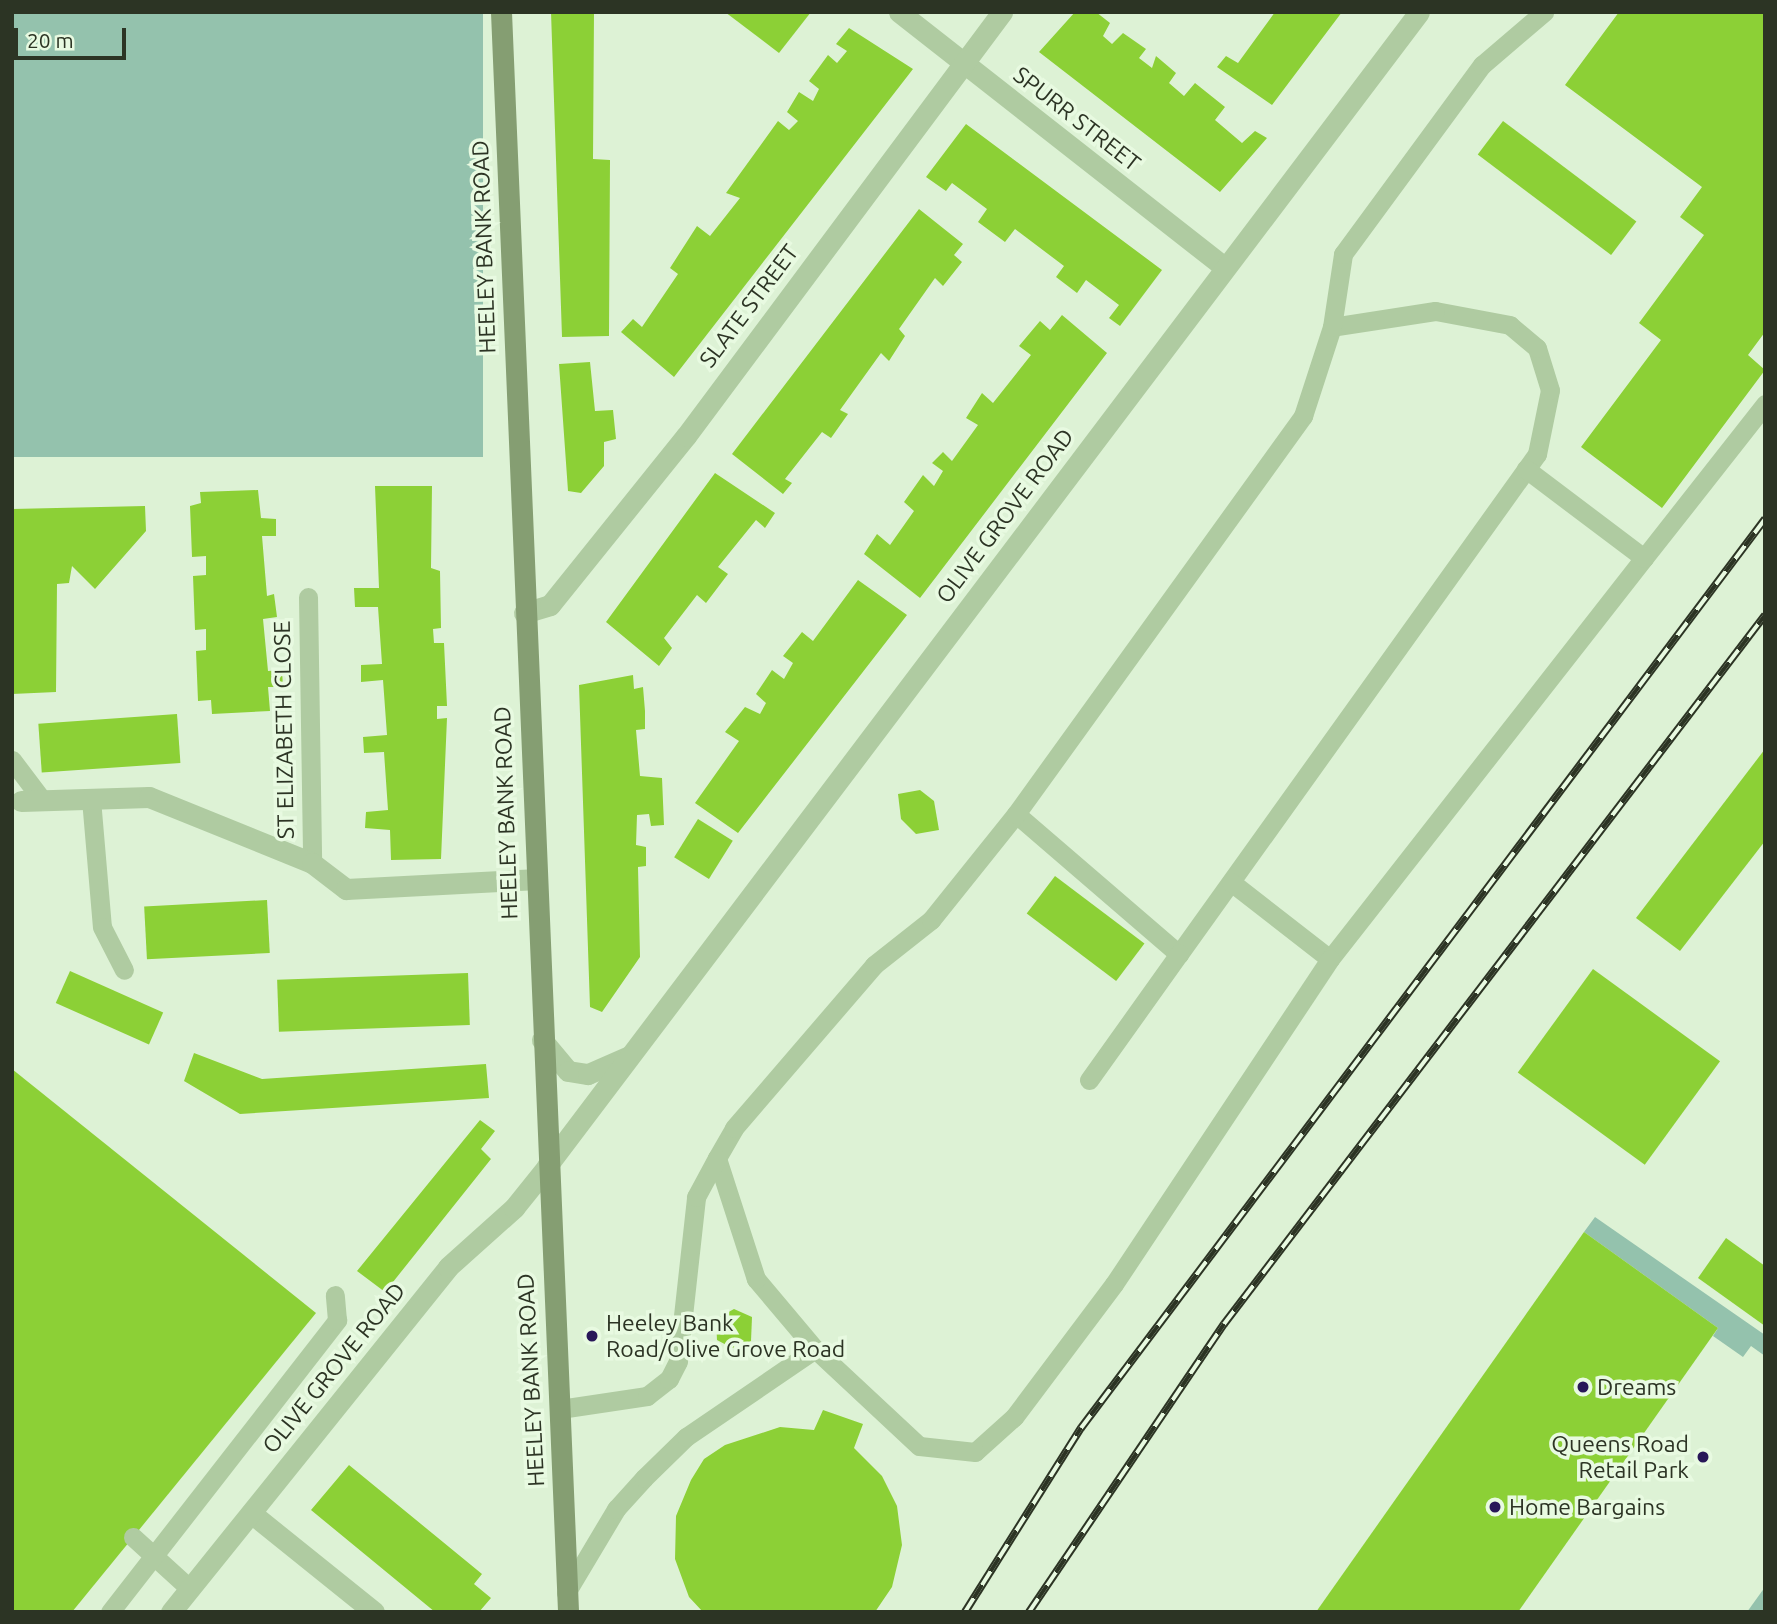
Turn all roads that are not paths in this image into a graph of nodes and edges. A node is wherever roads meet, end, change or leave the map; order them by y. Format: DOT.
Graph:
graph roads {
  1 [pos="501,12"];
  2 [pos="899,12"];
  3 [pos="1002,12"];
  4 [pos="1419,12"];
  5 [pos="1544,12"];
  6 [pos="964,63"];
  7 [pos="1224,267"];
  8 [pos="1332,327"];
  9 [pos="1765,404"];
  10 [pos="1526,469"];
  11 [pos="1644,558"];
  12 [pos="308,597"];
  13 [pos="524,613"];
  14 [pos="12,760"];
  15 [pos="91,799"];
  16 [pos="21,801"];
  17 [pos="43,801"];
  18 [pos="1016,814"];
  19 [pos="312,863"];
  20 [pos="534,879"];
  21 [pos="1231,882"];
  22 [pos="1179,954"];
  23 [pos="1330,960"];
  24 [pos="124,970"];
  25 [pos="542,1040"];
  26 [pos="635,1052"];
  27 [pos="1089,1080"];
  28 [pos="717,1158"];
  29 [pos="547,1166"];
  30 [pos="335,1295"];
  31 [pos="815,1349"];
  32 [pos="560,1409"];
  33 [pos="251,1513"];
  34 [pos="133,1537"];
  35 [pos="153,1556"];
  36 [pos="189,1588"];
  37 [pos="567,1602"];
  38 [pos="110,1612"];
  39 [pos="171,1612"];
  40 [pos="374,1612"];
  1 -- 13 [label="street, HEELEY BANK ROAD"];
  2 -- 6 [label="street, SPURR STREET"];
  3 -- 6 [label="street, SLATE STREET"];
  4 -- 7 [label="street, OLIVE GROVE ROAD"];
  5 -- 8 [label="lane"];
  6 -- 7 [label="street, SPURR STREET"];
  6 -- 13 [label="street, SLATE STREET"];
  7 -- 26 [label="street, OLIVE GROVE ROAD"];
  8 -- 10 [label="lane"];
  8 -- 18 [label="lane"];
  9 -- 11 [label="lane"];
  10 -- 11 [label="lane"];
  10 -- 21 [label="lane"];
  11 -- 23 [label="lane"];
  12 -- 19 [label="lane, ST ELIZABETH CLOSE"];
  13 -- 20 [label="street, HEELEY BANK ROAD"];
  14 -- 17 [label="lane"];
  15 -- 17 [label="street, ST ELIZABETH CLOSE"];
  15 -- 19 [label="street, ST ELIZABETH CLOSE"];
  15 -- 24 [label="lane"];
  16 -- 17 [label="street, ST ELIZABETH CLOSE"];
  18 -- 22 [label="lane"];
  18 -- 28 [label="lane"];
  19 -- 20 [label="street, ST ELIZABETH CLOSE"];
  20 -- 25 [label="street, HEELEY BANK ROAD"];
  21 -- 22 [label="lane"];
  21 -- 23 [label="lane"];
  22 -- 27 [label="lane"];
  23 -- 31 [label="lane"];
  25 -- 26 [label="street, OLIVE GROVE ROAD"];
  25 -- 29 [label="street, HEELEY BANK ROAD"];
  26 -- 29 [label="street, OLIVE GROVE ROAD"];
  28 -- 31 [label="lane"];
  28 -- 32 [label="lane"];
  29 -- 32 [label="street, HEELEY BANK ROAD"];
  29 -- 33 [label="street, OLIVE GROVE ROAD"];
  30 -- 35 [label="lane"];
  31 -- 37 [label="lane"];
  32 -- 37 [label="street, HEELEY BANK ROAD"];
  33 -- 36 [label="street, OLIVE GROVE ROAD"];
  33 -- 40 [label="street"];
  34 -- 35 [label="lane"];
  35 -- 36 [label="lane"];
  35 -- 38 [label="lane"];
  36 -- 39 [label="street, OLIVE GROVE ROAD"];
}
